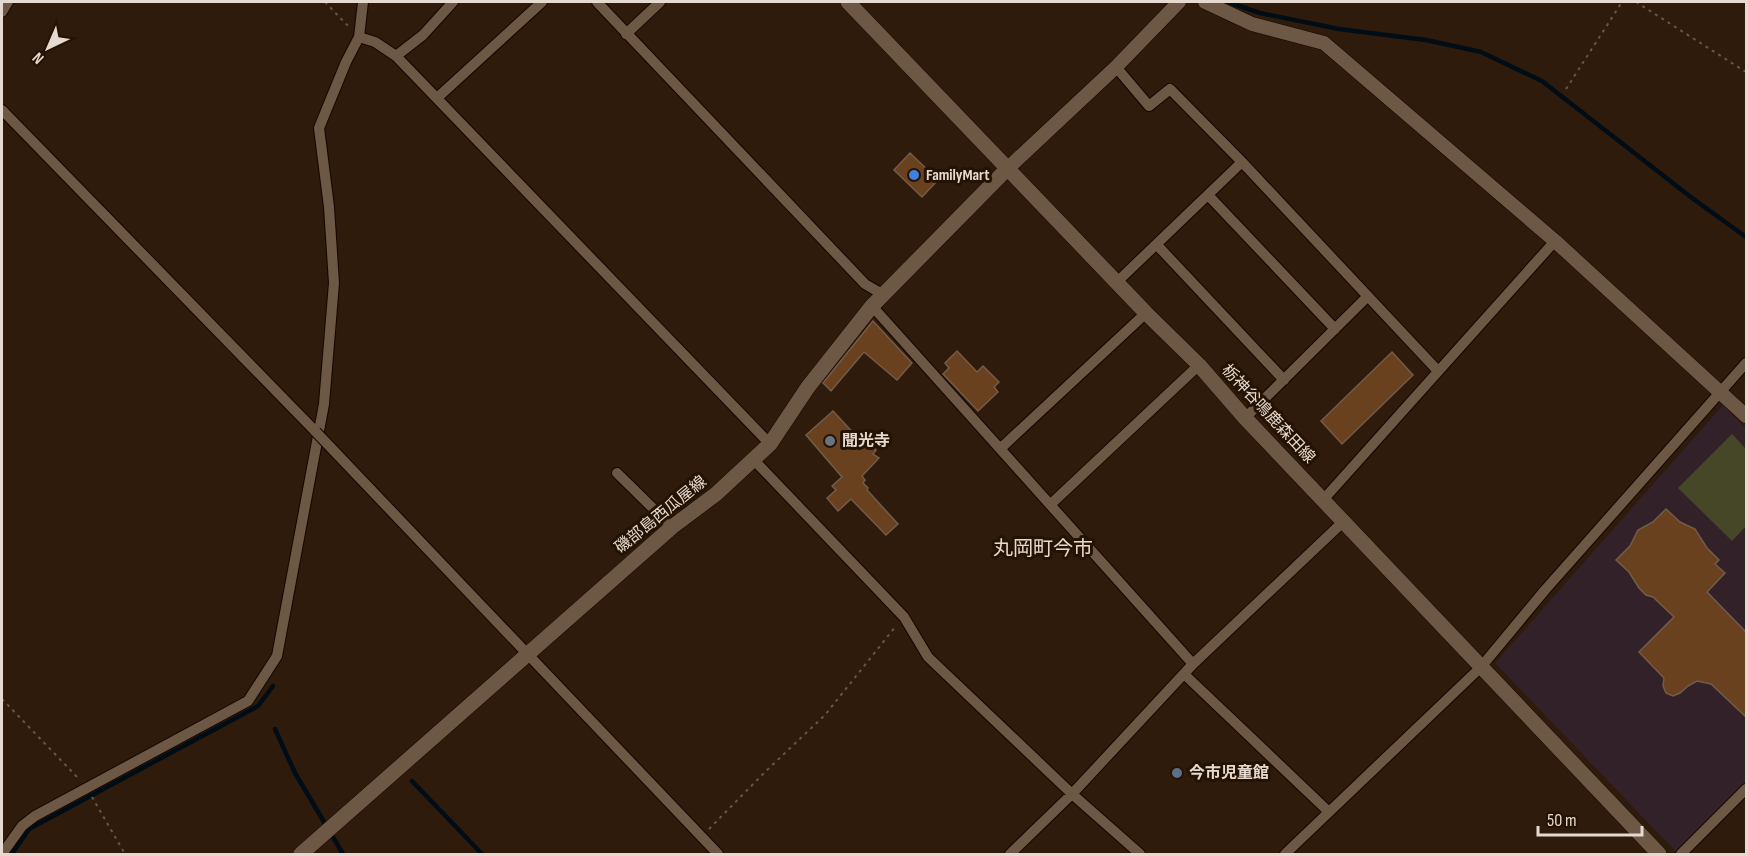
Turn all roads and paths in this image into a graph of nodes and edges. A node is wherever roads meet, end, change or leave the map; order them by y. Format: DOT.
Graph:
graph roads {
  1 [pos="8,2"];
  2 [pos="325,2"];
  3 [pos="363,2"];
  4 [pos="453,2"];
  5 [pos="542,2"];
  6 [pos="597,2"];
  7 [pos="660,2"];
  8 [pos="848,2"];
  9 [pos="1179,2"];
  10 [pos="1205,2"];
  11 [pos="1622,2"];
  12 [pos="1636,2"];
  13 [pos="2,12"];
  14 [pos="627,34"];
  15 [pos="359,37"];
  16 [pos="396,56"];
  17 [pos="1116,67"];
  18 [pos="1746,72"];
  19 [pos="1566,89"];
  20 [pos="437,98"];
  21 [pos="2,110"];
  22 [pos="1242,162"];
  23 [pos="1007,169"];
  24 [pos="1209,195"];
  25 [pos="1555,241"];
  26 [pos="1157,245"];
  27 [pos="1117,282"];
  28 [pos="1368,296"];
  29 [pos="877,300"];
  30 [pos="1146,313"];
  31 [pos="1335,329"];
  32 [pos="1746,363"];
  33 [pos="1199,365"];
  34 [pos="1438,371"];
  35 [pos="1284,380"];
  36 [pos="1722,392"];
  37 [pos="1746,416"];
  38 [pos="1245,418"];
  39 [pos="770,444"];
  40 [pos="1001,448"];
  41 [pos="753,460"];
  42 [pos="617,473"];
  43 [pos="1323,500"];
  44 [pos="1051,504"];
  45 [pos="1344,521"];
  46 [pos="672,527"];
  47 [pos="904,617"];
  48 [pos="527,654"];
  49 [pos="1193,664"];
  50 [pos="1481,667"];
  51 [pos="1184,674"];
  52 [pos="2,699"];
  53 [pos="87,787"];
  54 [pos="1746,789"];
  55 [pos="1072,794"];
  56 [pos="1329,812"];
  57 [pos="701,837"];
  58 [pos="2,854"];
  59 [pos="125,855"];
  60 [pos="301,855"];
  61 [pos="718,855"];
  62 [pos="1010,855"];
  63 [pos="1140,855"];
  64 [pos="1285,855"];
  65 [pos="1659,855"];
  66 [pos="1681,855"];
  1 -- 13 [label="street"];
  2 -- 15 [label="path"];
  3 -- 15 [label="street"];
  4 -- 16 [label="street"];
  5 -- 20 [label="street"];
  6 -- 14 [label="street"];
  7 -- 14 [label="street"];
  8 -- 23 [label="main road, 栃神谷鳴鹿森田線"];
  9 -- 17 [label="street"];
  10 -- 25 [label="street"];
  11 -- 19 [label="path"];
  12 -- 18 [label="path"];
  14 -- 29 [label="street"];
  15 -- 16 [label="street"];
  15 -- 53 [label="street"];
  16 -- 20 [label="street"];
  17 -- 22 [label="street"];
  17 -- 23 [label="street"];
  20 -- 39 [label="street"];
  21 -- 48 [label="street, bridge"];
  22 -- 24 [label="street"];
  22 -- 28 [label="street"];
  23 -- 27 [label="main road, 栃神谷鳴鹿森田線"];
  23 -- 29 [label="main road, 磯部島西瓜屋線"];
  24 -- 26 [label="street"];
  24 -- 31 [label="street"];
  25 -- 34 [label="street"];
  25 -- 36 [label="street"];
  26 -- 27 [label="street"];
  26 -- 35 [label="street"];
  27 -- 30 [label="main road, 栃神谷鳴鹿森田線"];
  28 -- 31 [label="street"];
  28 -- 34 [label="street"];
  29 -- 39 [label="main road, 磯部島西瓜屋線"];
  29 -- 40 [label="street"];
  30 -- 33 [label="main road, 栃神谷鳴鹿森田線"];
  30 -- 40 [label="street"];
  31 -- 35 [label="street"];
  32 -- 36 [label="street"];
  33 -- 38 [label="main road, 栃神谷鳴鹿森田線"];
  33 -- 44 [label="street"];
  34 -- 43 [label="street"];
  35 -- 38 [label="street"];
  36 -- 37 [label="street"];
  36 -- 50 [label="street"];
  38 -- 43 [label="main road, 栃神谷鳴鹿森田線"];
  39 -- 41 [label="main road, 磯部島西瓜屋線"];
  40 -- 44 [label="street"];
  41 -- 46 [label="main road, 磯部島西瓜屋線"];
  41 -- 47 [label="street"];
  42 -- 46 [label="street"];
  43 -- 45 [label="main road, 栃神谷鳴鹿森田線"];
  44 -- 49 [label="street"];
  45 -- 49 [label="street"];
  45 -- 50 [label="main road, 栃神谷鳴鹿森田線"];
  46 -- 48 [label="main road, 磯部島西瓜屋線"];
  47 -- 55 [label="street"];
  47 -- 57 [label="path"];
  48 -- 57 [label="street"];
  48 -- 60 [label="main road, 磯部島西瓜屋線"];
  49 -- 51 [label="street"];
  50 -- 56 [label="street"];
  50 -- 65 [label="main road, 栃神谷鳴鹿森田線"];
  51 -- 55 [label="street"];
  51 -- 56 [label="street"];
  52 -- 53 [label="path"];
  53 -- 58 [label="street"];
  53 -- 59 [label="path"];
  54 -- 66 [label="street"];
  55 -- 62 [label="street"];
  55 -- 63 [label="street"];
  56 -- 64 [label="street"];
  57 -- 61 [label="street"];
}
